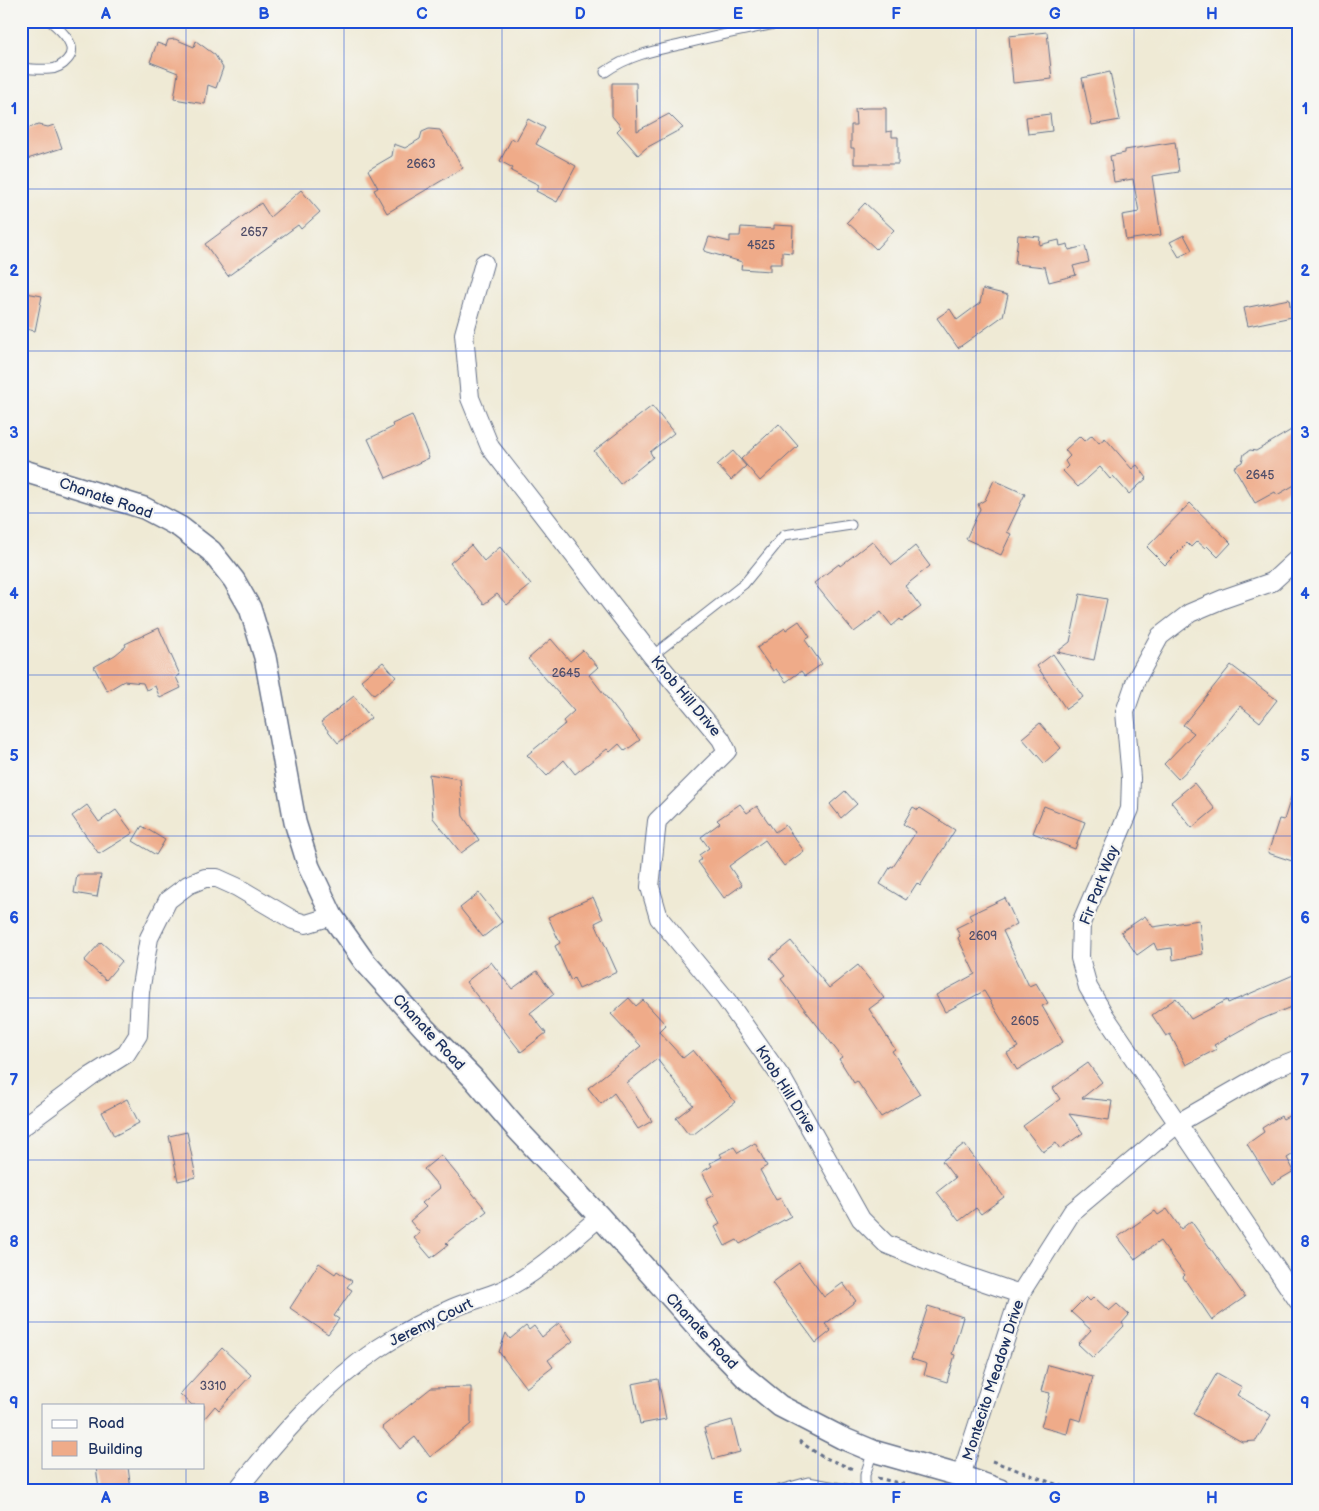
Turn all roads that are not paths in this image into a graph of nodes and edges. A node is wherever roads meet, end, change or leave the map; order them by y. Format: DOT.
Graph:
graph roads {
  1 [pos="50,21"];
  2 [pos="790,21"];
  3 [pos="21,68"];
  4 [pos="605,72"];
  5 [pos="484,263"];
  6 [pos="21,470"];
  7 [pos="851,525"];
  8 [pos="1298,558"];
  9 [pos="652,656"];
  10 [pos="332,916"];
  11 [pos="1298,1059"];
  12 [pos="1178,1123"];
  13 [pos="21,1128"];
  14 [pos="600,1217"];
  15 [pos="1020,1294"];
  16 [pos="1298,1300"];
  17 [pos="873,1452"];
  18 [pos="961,1476"];
  19 [pos="237,1490"];
  20 [pos="779,1490"];
  21 [pos="852,1490"];
  22 [pos="865,1490"];
  23 [pos="1000,1490"];
  1 -- 3 [label="lane"];
  2 -- 4 [label="lane"];
  5 -- 9 [label="street, Knob Hill Drive"];
  6 -- 10 [label="street, Chanate Road"];
  7 -- 9 [label="lane"];
  8 -- 12 [label="street, Fir Park Way"];
  9 -- 15 [label="street, Knob Hill Drive"];
  10 -- 13 [label="street"];
  10 -- 14 [label="street, Chanate Road"];
  11 -- 12 [label="street, Montecito Meadow Drive"];
  12 -- 15 [label="street, Montecito Meadow Drive"];
  12 -- 16 [label="street, Fir Park Way"];
  14 -- 17 [label="street, Chanate Road"];
  14 -- 19 [label="street, Jeremy Court"];
  15 -- 18 [label="street, Montecito Meadow Drive"];
  17 -- 18 [label="street, Chanate Road"];
  17 -- 22 [label="lane"];
  18 -- 23 [label="street, Chanate Road"];
  20 -- 21 [label="lane"];
}
